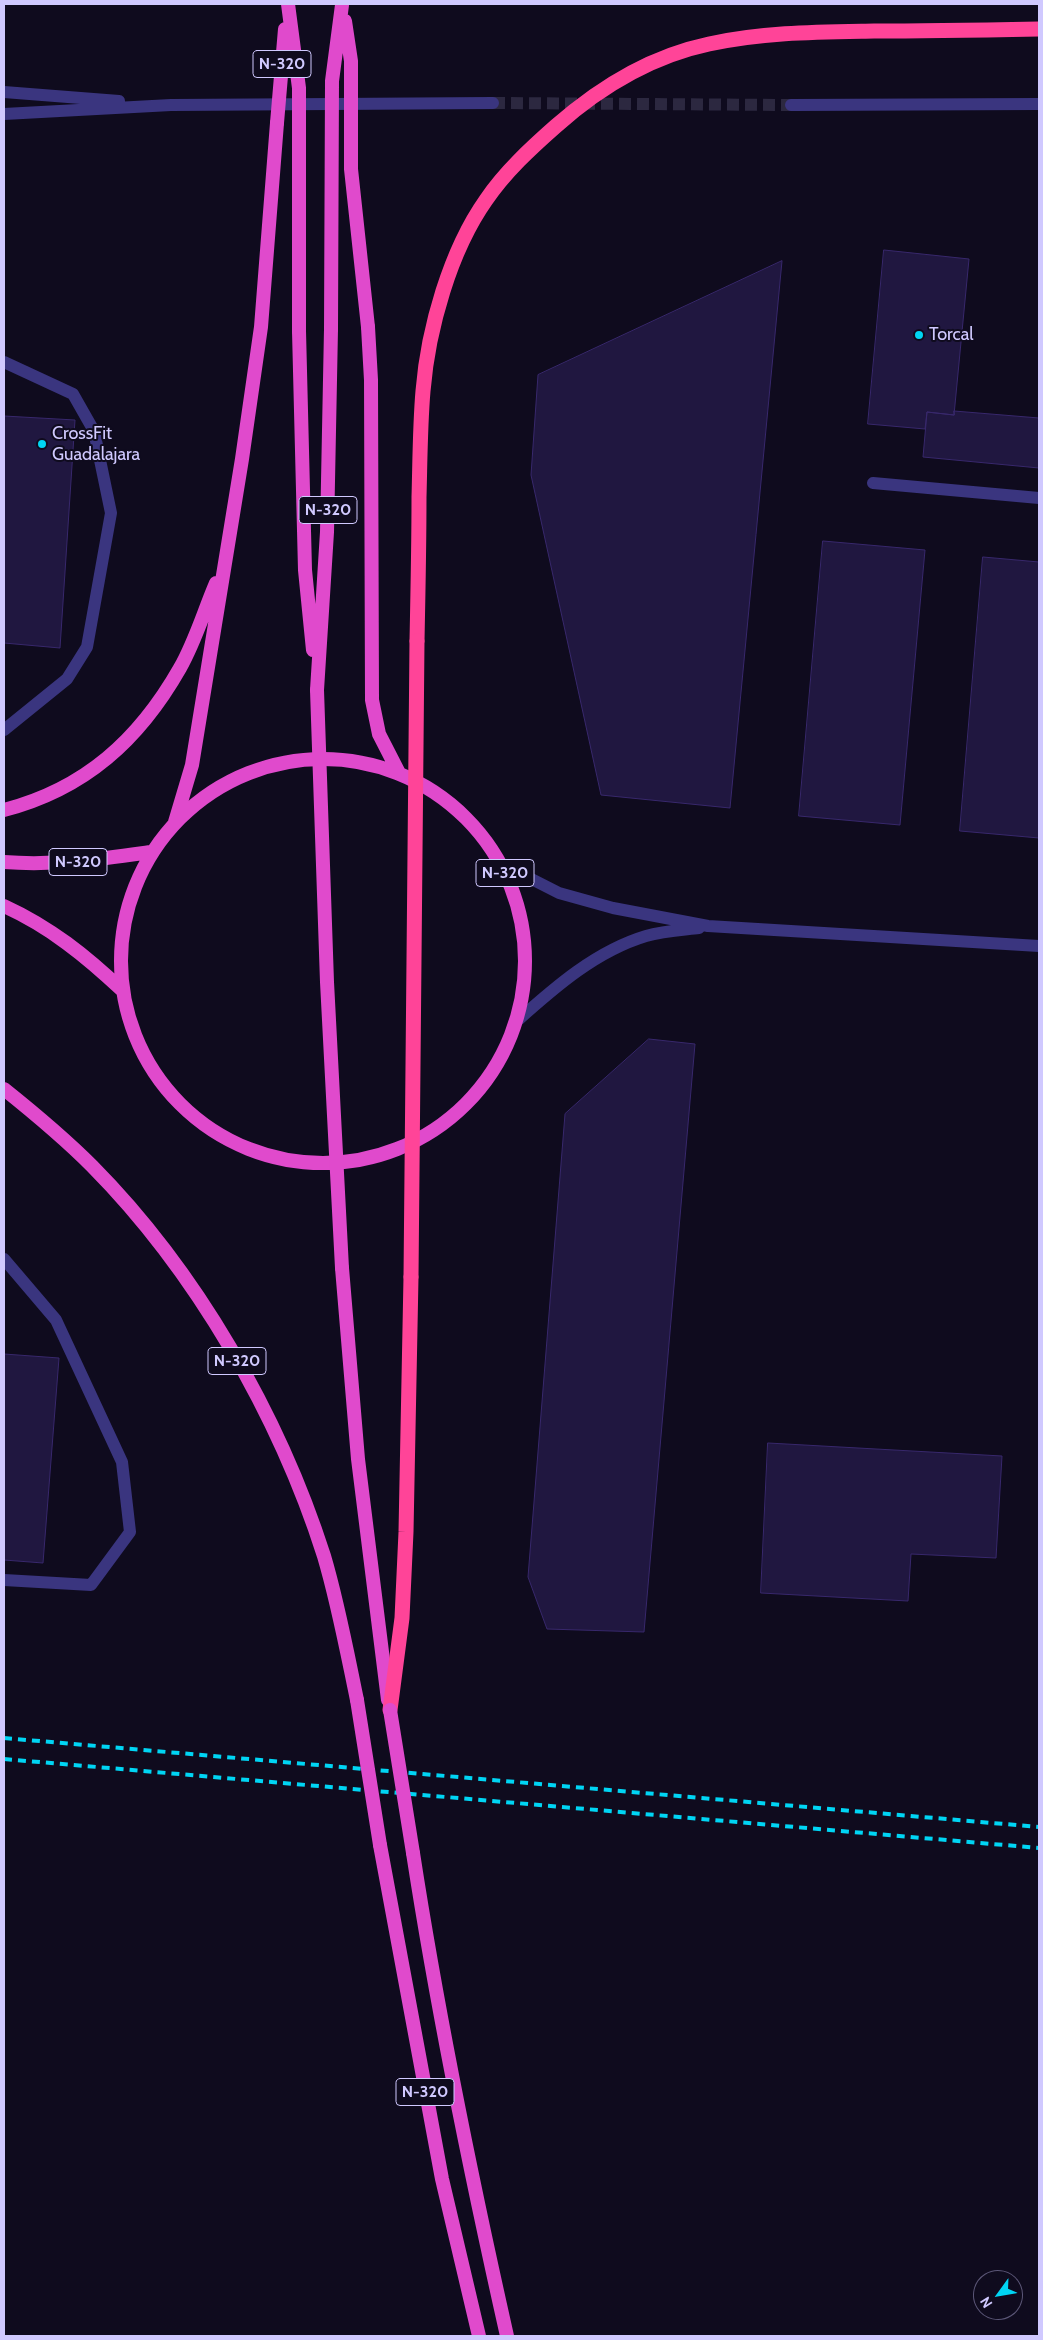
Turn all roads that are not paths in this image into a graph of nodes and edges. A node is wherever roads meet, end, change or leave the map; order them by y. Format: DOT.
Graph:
graph roads {
  1 [pos="287,4"];
  2 [pos="342,5"];
  3 [pos="1039,29"];
  4 [pos="4,92"];
  5 [pos="494,103"];
  6 [pos="1039,104"];
  7 [pos="171,105"];
  8 [pos="791,105"];
  9 [pos="4,114"];
  10 [pos="4,362"];
  11 [pos="873,483"];
  12 [pos="1039,498"];
  13 [pos="225,562"];
  14 [pos="317,690"];
  15 [pos="4,730"];
  16 [pos="399,772"];
  17 [pos="4,810"];
  18 [pos="175,822"];
  19 [pos="151,852"];
  20 [pos="4,862"];
  21 [pos="500,863"];
  22 [pos="4,906"];
  23 [pos="708,926"];
  24 [pos="1039,946"];
  25 [pos="123,991"];
  26 [pos="517,1021"];
  27 [pos="4,1089"];
  28 [pos="4,1258"];
  29 [pos="4,1580"];
  30 [pos="390,1710"];
  31 [pos="479,2336"];
  32 [pos="507,2336"];
  1 -- 13 [label="highway, N-320, bridge"];
  1 -- 14 [label="highway, N-320, bridge"];
  2 -- 14 [label="highway, N-320, bridge"];
  2 -- 16 [label="highway, bridge"];
  3 -- 30 [label="highway, bridge"];
  4 -- 7 [label="street"];
  5 -- 7 [label="street"];
  6 -- 8 [label="street"];
  7 -- 9 [label="street"];
  10 -- 15 [label="street"];
  11 -- 12 [label="street"];
  13 -- 17 [label="highway, N-320"];
  13 -- 18 [label="highway, N-320"];
  14 -- 30 [label="highway, N-320, bridge"];
  16 -- 18 [label="highway, N-320"];
  16 -- 21 [label="highway, N-320"];
  18 -- 19 [label="highway, N-320"];
  19 -- 20 [label="highway, N-320"];
  19 -- 25 [label="highway, N-320"];
  21 -- 23 [label="street"];
  21 -- 26 [label="highway, N-320"];
  22 -- 25 [label="highway, N-320"];
  23 -- 24 [label="street"];
  23 -- 26 [label="street"];
  25 -- 26 [label="highway, N-320"];
  27 -- 31 [label="highway, N-320, bridge"];
  28 -- 29 [label="street"];
  30 -- 32 [label="highway, N-320, bridge"];
}
